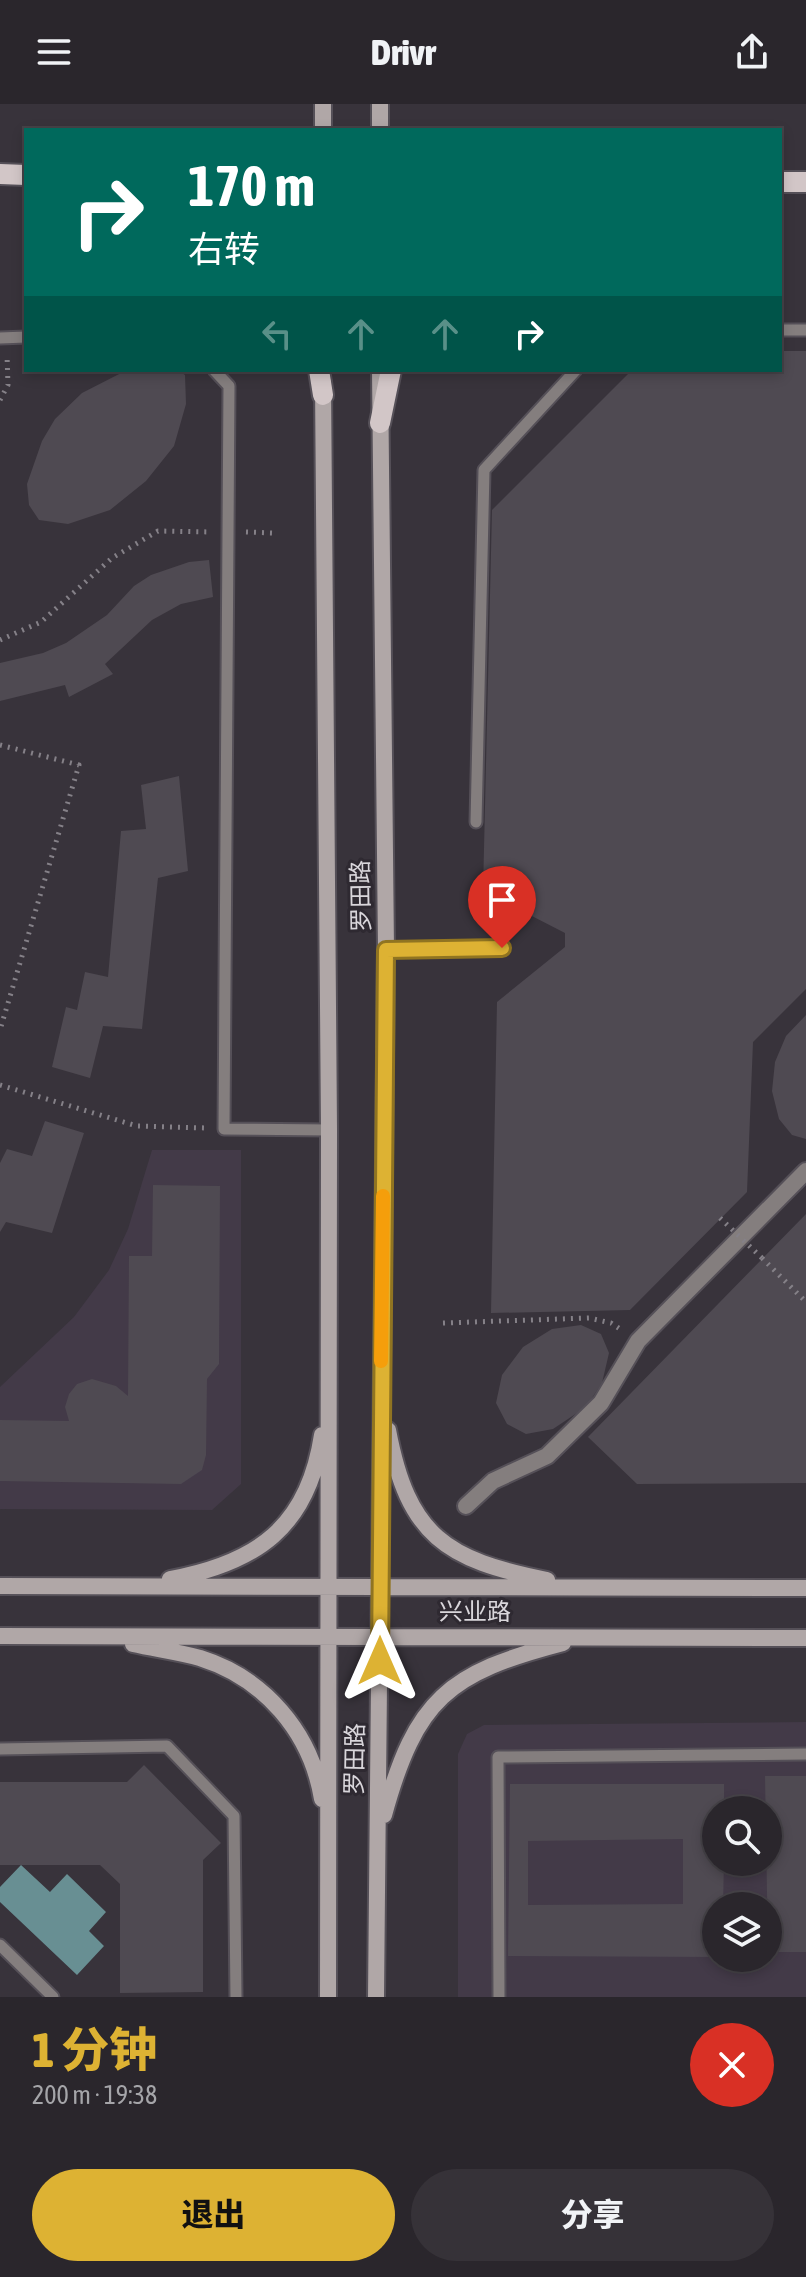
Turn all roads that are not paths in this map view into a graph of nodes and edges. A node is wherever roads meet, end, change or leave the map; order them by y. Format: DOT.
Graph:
graph roads {
  1 [pos="323,104"];
  2 [pos="380,104"];
  3 [pos="323,128"];
  4 [pos="380,128"];
  5 [pos="0,174"];
  6 [pos="24,175"];
  7 [pos="782,182"];
  8 [pos="806,182"];
  9 [pos="782,330"];
  10 [pos="806,330"];
  11 [pos="24,337"];
  12 [pos="3,338"];
  13 [pos="216,372"];
  14 [pos="321,372"];
  15 [pos="380,372"];
  16 [pos="391,372"];
  17 [pos="574,372"];
  18 [pos="323,395"];
  19 [pos="380,423"];
  20 [pos="476,822"];
  21 [pos="502,948"];
  22 [pos="386,950"];
  23 [pos="329,1130"];
  24 [pos="806,1171"];
  25 [pos="329,1390"];
  26 [pos="380,1391"];
  27 [pos="466,1506"];
  28 [pos="0,1586"];
  29 [pos="114,1586"];
  30 [pos="380,1586"];
  31 [pos="329,1587"];
  32 [pos="584,1587"];
  33 [pos="806,1588"];
  34 [pos="0,1636"];
  35 [pos="380,1636"];
  36 [pos="588,1636"];
  37 [pos="105,1637"];
  38 [pos="328,1637"];
  39 [pos="806,1638"];
  40 [pos="0,1749"];
  41 [pos="806,1754"];
  42 [pos="328,1840"];
  43 [pos="378,1840"];
  44 [pos="0,1945"];
  45 [pos="53,1997"];
  46 [pos="236,1997"];
  47 [pos="328,1997"];
  48 [pos="376,1997"];
  49 [pos="499,1997"];
  1 -- 3 [label="main road"];
  2 -- 4 [label="main road"];
  5 -- 6 [label="main road"];
  7 -- 8 [label="main road"];
  9 -- 10 [label="lane"];
  11 -- 12 [label="lane"];
  13 -- 23 [label="lane"];
  14 -- 18 [label="main road"];
  15 -- 19 [label="main road, 罗田路"];
  16 -- 19 [label="main road"];
  17 -- 20 [label="lane"];
  18 -- 23 [label="main road, 罗田路"];
  19 -- 22 [label="main road, 罗田路"];
  21 -- 22 [label="lane"];
  22 -- 26 [label="main road, 罗田路"];
  23 -- 25 [label="main road, 罗田路"];
  24 -- 27 [label="street"];
  25 -- 29 [label="main road"];
  25 -- 31 [label="main road, 罗田路"];
  26 -- 30 [label="main road, 罗田路"];
  26 -- 32 [label="main road"];
  28 -- 29 [label="main road, 兴业路"];
  29 -- 31 [label="main road, 兴业路"];
  30 -- 31 [label="main road, 兴业路"];
  30 -- 32 [label="main road, 兴业路"];
  30 -- 35 [label="main road, 罗田路"];
  31 -- 38 [label="main road, 罗田路"];
  32 -- 33 [label="main road, 兴业路"];
  34 -- 37 [label="main road, 兴业路"];
  35 -- 36 [label="main road, 兴业路"];
  35 -- 38 [label="main road, 兴业路"];
  35 -- 43 [label="main road, 罗田路"];
  36 -- 39 [label="main road, 兴业路"];
  36 -- 43 [label="main road"];
  37 -- 38 [label="main road, 兴业路"];
  37 -- 42 [label="main road"];
  38 -- 42 [label="main road, 罗田路"];
  40 -- 46 [label="lane"];
  41 -- 49 [label="lane"];
  42 -- 47 [label="main road, 罗田路"];
  43 -- 48 [label="main road, 罗田路"];
  44 -- 45 [label="lane"];
}
